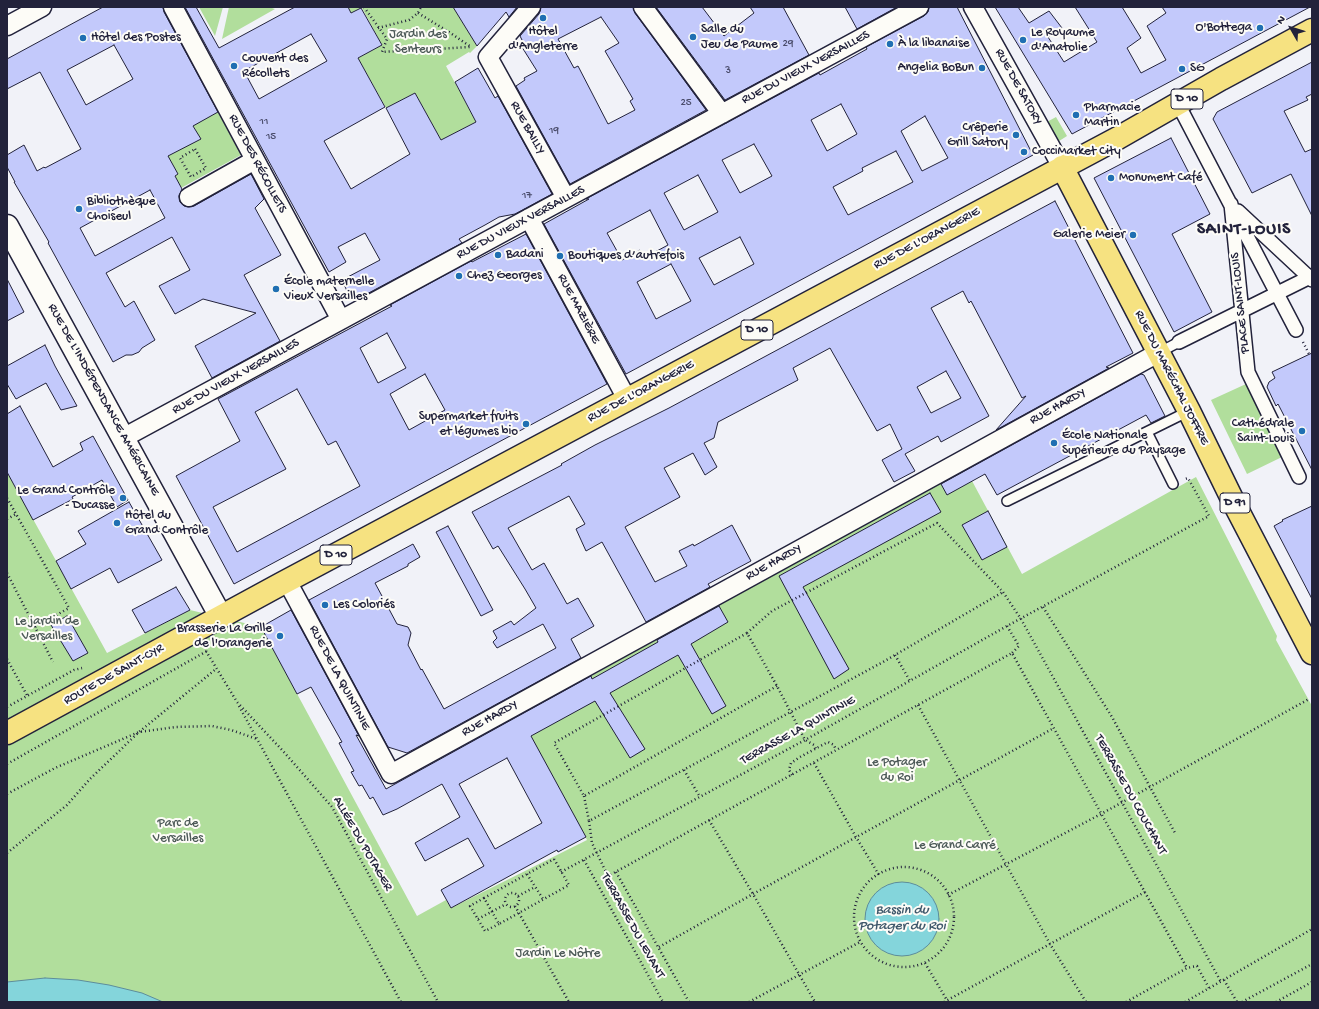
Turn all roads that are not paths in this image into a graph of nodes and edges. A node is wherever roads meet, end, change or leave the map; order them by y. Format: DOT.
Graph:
graph roads {
  1 [pos="42,7"];
  2 [pos="173,7"];
  3 [pos="531,7"];
  4 [pos="643,7"];
  5 [pos="919,7"];
  6 [pos="973,7"];
  7 [pos="7,26"];
  8 [pos="1312,30"];
  9 [pos="1178,104"];
  10 [pos="722,114"];
  11 [pos="255,160"];
  12 [pos="1062,167"];
  13 [pos="189,197"];
  14 [pos="566,198"];
  15 [pos="1230,204"];
  16 [pos="529,218"];
  17 [pos="7,226"];
  18 [pos="1311,278"];
  19 [pos="1277,293"];
  20 [pos="1242,311"];
  21 [pos="341,320"];
  22 [pos="1296,330"];
  23 [pos="1179,342"];
  24 [pos="1158,353"];
  25 [pos="627,399"];
  26 [pos="1189,410"];
  27 [pos="1147,432"];
  28 [pos="123,438"];
  29 [pos="1299,477"];
  30 [pos="1178,482"];
  31 [pos="1007,501"];
  32 [pos="287,581"];
  33 [pos="221,617"];
  34 [pos="1312,653"];
  35 [pos="7,733"];
  36 [pos="391,774"];
  1 -- 7 [label="street"];
  2 -- 11 [label="street, RUE DES RÉCOLLETS"];
  3 -- 14 [label="street, RUE BAILLY"];
  4 -- 10 [label="street"];
  5 -- 10 [label="street, RUE DU VIEUX VERSAILLES"];
  6 -- 12 [label="street, RUE DE SATORY"];
  8 -- 9 [label="main road, D 10"];
  9 -- 12 [label="main road, D 10"];
  9 -- 15 [label="street"];
  10 -- 14 [label="street, RUE DU VIEUX VERSAILLES"];
  11 -- 13 [label="street"];
  11 -- 21 [label="street, RUE DES RÉCOLLETS"];
  12 -- 24 [label="main road, RUE DU MARÉCHAL JOFFRE / D 91"];
  12 -- 25 [label="main road, RUE DE L'ORANGERIE / D 10"];
  14 -- 16 [label="street, RUE DU VIEUX VERSAILLES"];
  15 -- 18 [label="street"];
  15 -- 19 [label="street"];
  15 -- 20 [label="street, PLACE SAINT-LOUIS"];
  16 -- 21 [label="street, RUE DU VIEUX VERSAILLES"];
  16 -- 25 [label="street, RUE MAZIÈRE"];
  17 -- 28 [label="main road, RUE DE L'INDÉPENDANCE AMÉRICAINE"];
  18 -- 19 [label="street"];
  19 -- 20 [label="street"];
  19 -- 22 [label="street"];
  20 -- 23 [label="street"];
  20 -- 29 [label="street, PLACE SAINT-LOUIS"];
  21 -- 28 [label="street, RUE DU VIEUX VERSAILLES"];
  23 -- 24 [label="lane"];
  24 -- 26 [label="main road, RUE DU MARÉCHAL JOFFRE / D 91"];
  24 -- 36 [label="street, RUE HARDY"];
  25 -- 32 [label="main road, RUE DE L'ORANGERIE / D 10"];
  26 -- 27 [label="lane"];
  26 -- 34 [label="main road, RUE DU MARÉCHAL JOFFRE / D 91"];
  27 -- 30 [label="lane"];
  27 -- 31 [label="lane"];
  28 -- 33 [label="main road, RUE DE L'INDÉPENDANCE AMÉRICAINE"];
  32 -- 33 [label="main road, RUE DE L'ORANGERIE / D 10"];
  32 -- 36 [label="street, RUE DE LA QUINTINIE"];
  33 -- 35 [label="main road, ROUTE DE SAINT-CYR / D 10"];
}
